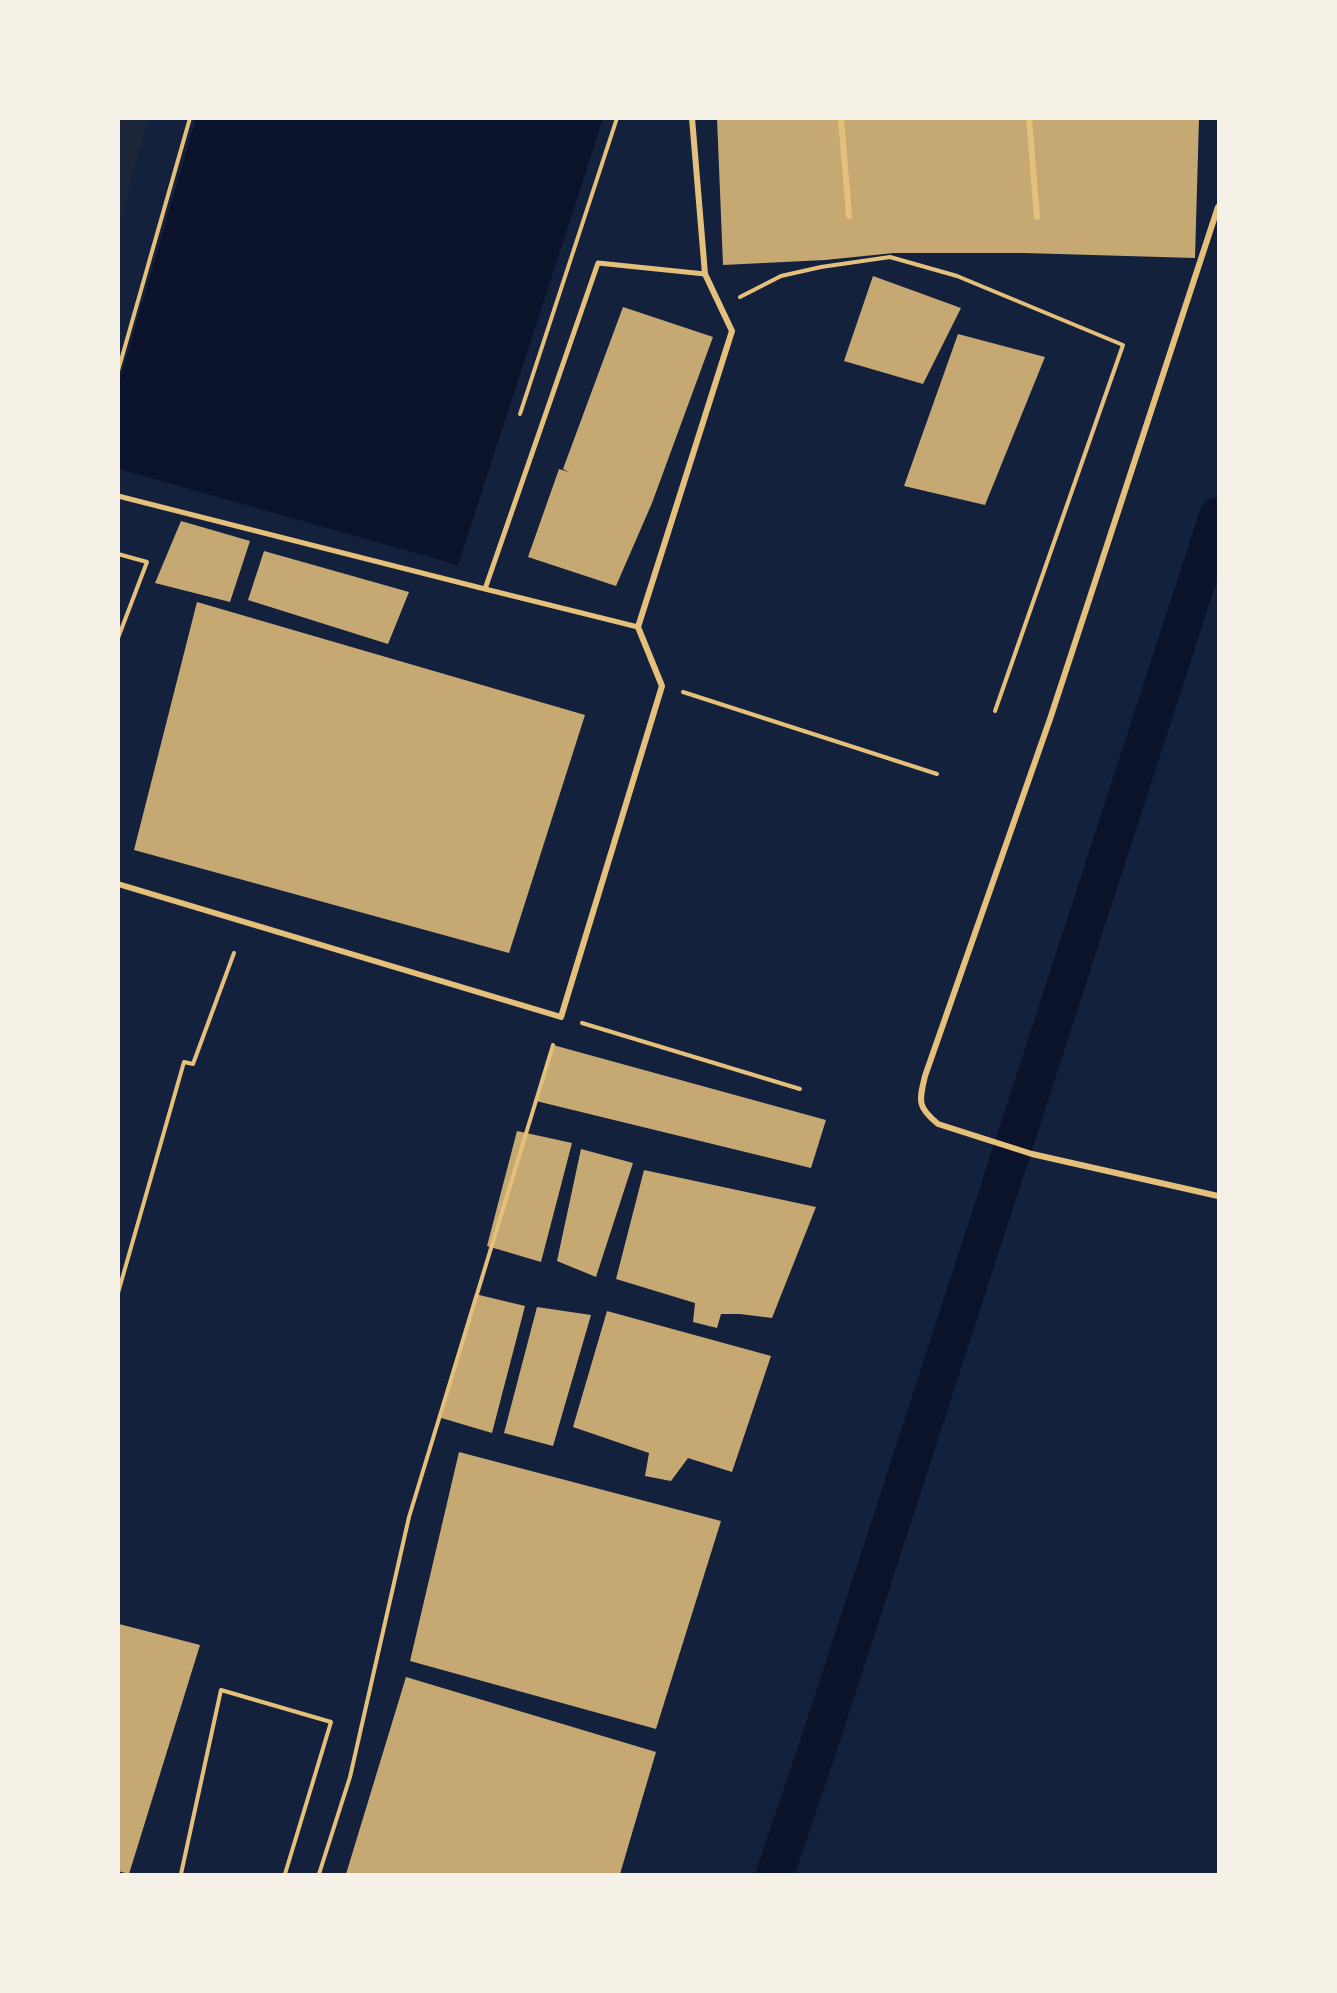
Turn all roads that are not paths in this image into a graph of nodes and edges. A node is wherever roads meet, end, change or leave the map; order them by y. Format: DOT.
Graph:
graph roads {
  1 [pos="692,118"];
  2 [pos="841,118"];
  3 [pos="1029,118"];
  4 [pos="1218,207"];
  5 [pos="849,216"];
  6 [pos="1037,217"];
  7 [pos="705,274"];
  8 [pos="118,496"];
  9 [pos="485,589"];
  10 [pos="638,627"];
  11 [pos="118,884"];
  12 [pos="1218,1196"];
  1 -- 7 [label="street"];
  2 -- 5 [label="street"];
  3 -- 6 [label="street"];
  4 -- 12 [label="street"];
  7 -- 9 [label="street"];
  7 -- 10 [label="street"];
  8 -- 9 [label="street"];
  9 -- 10 [label="street"];
  10 -- 11 [label="street"];
}
